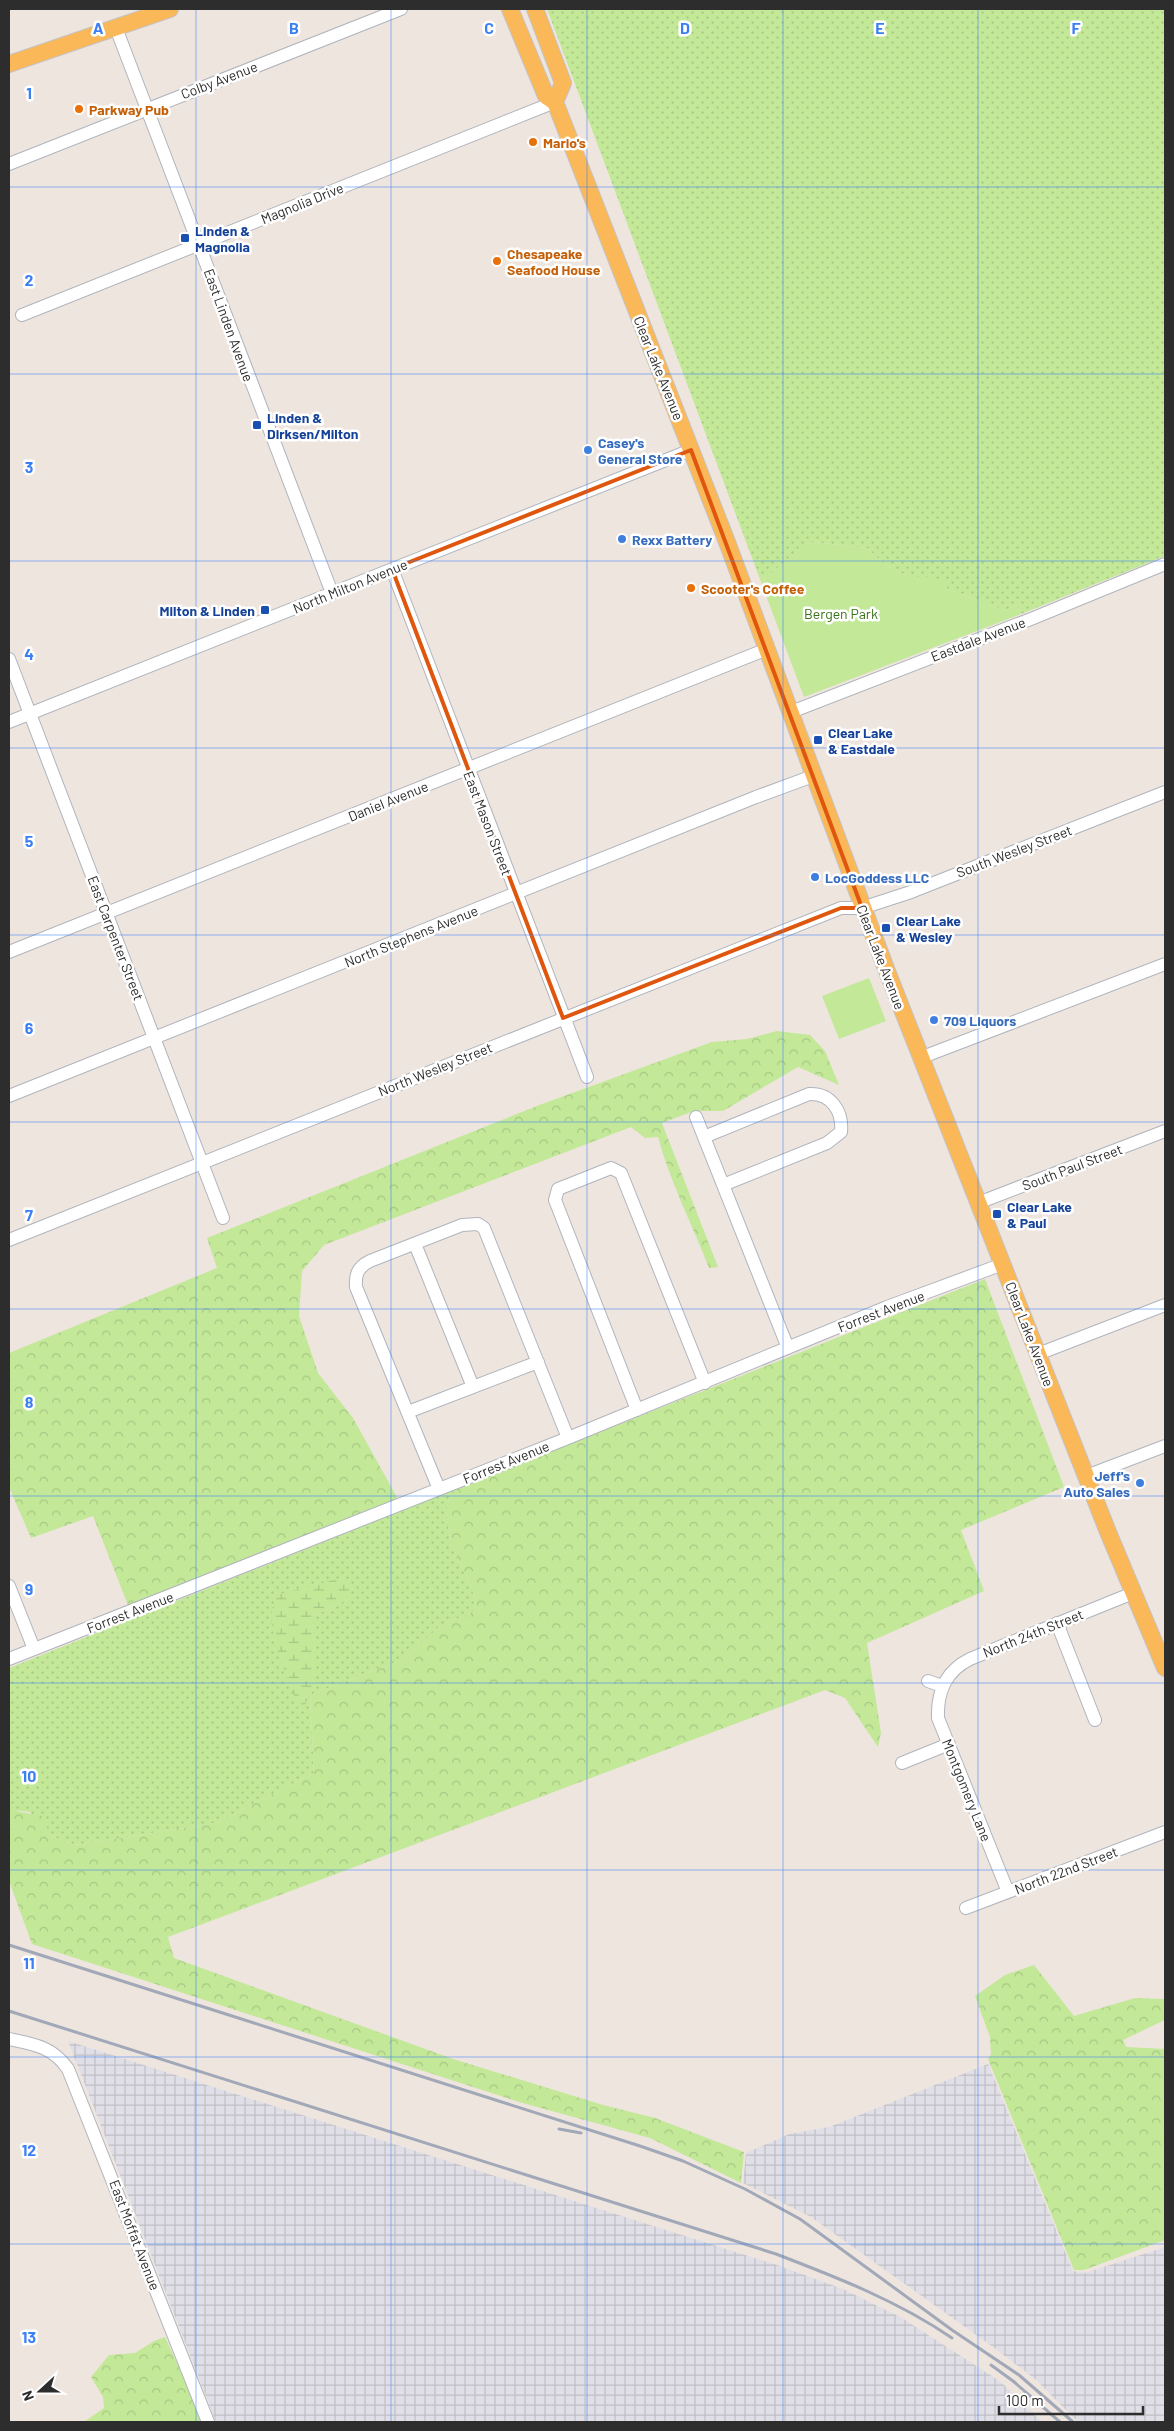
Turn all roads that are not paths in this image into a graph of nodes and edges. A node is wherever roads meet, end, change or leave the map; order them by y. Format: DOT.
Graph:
graph roads {
  1 [pos="170,9"];
  2 [pos="401,9"];
  3 [pos="510,9"];
  4 [pos="535,9"];
  5 [pos="544,9"];
  6 [pos="116,28"];
  7 [pos="547,40"];
  8 [pos="9,64"];
  9 [pos="555,102"];
  10 [pos="147,109"];
  11 [pos="9,164"];
  12 [pos="199,245"];
  13 [pos="22,315"];
  14 [pos="691,450"];
  15 [pos="1165,564"];
  16 [pos="392,569"];
  17 [pos="332,593"];
  18 [pos="767,649"];
  19 [pos="9,659"];
  20 [pos="791,712"];
  21 [pos="30,714"];
  22 [pos="9,722"];
  23 [pos="468,770"];
  24 [pos="813,776"];
  25 [pos="1165,792"];
  26 [pos="515,894"];
  27 [pos="862,908"];
  28 [pos="106,913"];
  29 [pos="9,952"];
  30 [pos="1165,964"];
  31 [pos="563,1018"];
  32 [pos="154,1038"];
  33 [pos="920,1058"];
  34 [pos="587,1077"];
  35 [pos="9,1096"];
  36 [pos="696,1117"];
  37 [pos="1165,1131"];
  38 [pos="704,1137"];
  39 [pos="202,1162"];
  40 [pos="723,1185"];
  41 [pos="978,1203"];
  42 [pos="223,1218"];
  43 [pos="9,1240"];
  44 [pos="415,1244"];
  45 [pos="1002,1264"];
  46 [pos="1165,1305"];
  47 [pos="788,1348"];
  48 [pos="1038,1354"];
  49 [pos="538,1362"];
  50 [pos="705,1383"];
  51 [pos="473,1388"];
  52 [pos="637,1410"];
  53 [pos="408,1412"];
  54 [pos="568,1438"];
  55 [pos="1165,1446"];
  56 [pos="1086,1476"];
  57 [pos="438,1489"];
  58 [pos="9,1586"];
  59 [pos="1133,1593"];
  60 [pos="1057,1623"];
  61 [pos="34,1649"];
  62 [pos="9,1659"];
  63 [pos="1165,1668"];
  64 [pos="928,1681"];
  65 [pos="942,1686"];
  66 [pos="1095,1720"];
  67 [pos="948,1744"];
  68 [pos="902,1763"];
  69 [pos="1165,1832"];
  70 [pos="1008,1892"];
  71 [pos="966,1908"];
  72 [pos="9,2039"];
  73 [pos="208,2422"];
  1 -- 6 [label="main road"];
  2 -- 10 [label="street, Colby Avenue"];
  3 -- 9 [label="main road, Clear Lake Avenue"];
  4 -- 7 [label="main road"];
  5 -- 7 [label="main road"];
  6 -- 8 [label="main road"];
  6 -- 10 [label="street, East Linden Avenue"];
  7 -- 9 [label="main road"];
  9 -- 12 [label="street, Magnolia Drive"];
  9 -- 14 [label="main road, Clear Lake Avenue"];
  10 -- 11 [label="street, Colby Avenue"];
  10 -- 12 [label="street, East Linden Avenue"];
  12 -- 13 [label="street, Magnolia Drive"];
  12 -- 17 [label="street, East Linden Avenue"];
  14 -- 16 [label="street, North Milton Avenue"];
  14 -- 18 [label="main road, Clear Lake Avenue"];
  15 -- 20 [label="street, Eastdale Avenue"];
  16 -- 17 [label="street, North Milton Avenue"];
  16 -- 23 [label="street, East Mason Street"];
  17 -- 21 [label="street, North Milton Avenue"];
  18 -- 20 [label="main road, Clear Lake Avenue"];
  18 -- 23 [label="street, Daniel Avenue"];
  19 -- 21 [label="street, East Carpenter Street"];
  20 -- 24 [label="main road, Clear Lake Avenue"];
  21 -- 22 [label="street, North Milton Avenue"];
  21 -- 28 [label="street, East Carpenter Street"];
  23 -- 26 [label="street, East Mason Street"];
  23 -- 28 [label="street, Daniel Avenue"];
  24 -- 26 [label="street, North Stephens Avenue"];
  24 -- 27 [label="main road, Clear Lake Avenue"];
  25 -- 27 [label="street, South Wesley Street"];
  26 -- 31 [label="street, East Mason Street"];
  26 -- 32 [label="street, North Stephens Avenue"];
  27 -- 31 [label="street, North Wesley Street"];
  27 -- 33 [label="main road, Clear Lake Avenue"];
  28 -- 29 [label="street, Daniel Avenue"];
  28 -- 32 [label="street, East Carpenter Street"];
  30 -- 33 [label="street"];
  31 -- 34 [label="street, East Mason Street"];
  31 -- 39 [label="street, North Wesley Street"];
  32 -- 35 [label="street, North Stephens Avenue"];
  32 -- 39 [label="street, East Carpenter Street"];
  33 -- 41 [label="main road, Clear Lake Avenue"];
  36 -- 38 [label="street"];
  37 -- 41 [label="street, South Paul Street"];
  38 -- 40 [label="street"];
  38 -- 40 [label="street"];
  39 -- 42 [label="street, East Carpenter Street"];
  39 -- 43 [label="street, North Wesley Street"];
  40 -- 47 [label="street"];
  41 -- 45 [label="main road, Clear Lake Avenue"];
  44 -- 49 [label="street"];
  44 -- 51 [label="street"];
  44 -- 53 [label="street"];
  45 -- 47 [label="street, Forrest Avenue"];
  45 -- 48 [label="main road, Clear Lake Avenue"];
  46 -- 48 [label="street"];
  47 -- 50 [label="street, Forrest Avenue"];
  48 -- 56 [label="main road, Clear Lake Avenue"];
  49 -- 51 [label="street"];
  49 -- 54 [label="street"];
  50 -- 52 [label="street, Forrest Avenue"];
  50 -- 52 [label="street"];
  51 -- 53 [label="street"];
  52 -- 54 [label="street, Forrest Avenue"];
  53 -- 57 [label="street"];
  54 -- 57 [label="street, Forrest Avenue"];
  55 -- 56 [label="street"];
  56 -- 59 [label="main road, Clear Lake Avenue"];
  57 -- 61 [label="street, Forrest Avenue"];
  58 -- 61 [label="street"];
  59 -- 60 [label="street, North 24th Street"];
  59 -- 63 [label="main road, Clear Lake Avenue"];
  60 -- 65 [label="street, North 24th Street"];
  60 -- 66 [label="street"];
  61 -- 62 [label="street, Forrest Avenue"];
  64 -- 65 [label="street"];
  65 -- 67 [label="street, Montgomery Lane"];
  67 -- 68 [label="street"];
  67 -- 70 [label="street, Montgomery Lane"];
  69 -- 70 [label="street, North 22nd Street"];
  70 -- 71 [label="street, North 22nd Street"];
  72 -- 73 [label="street, East Moffat Avenue"];
}
